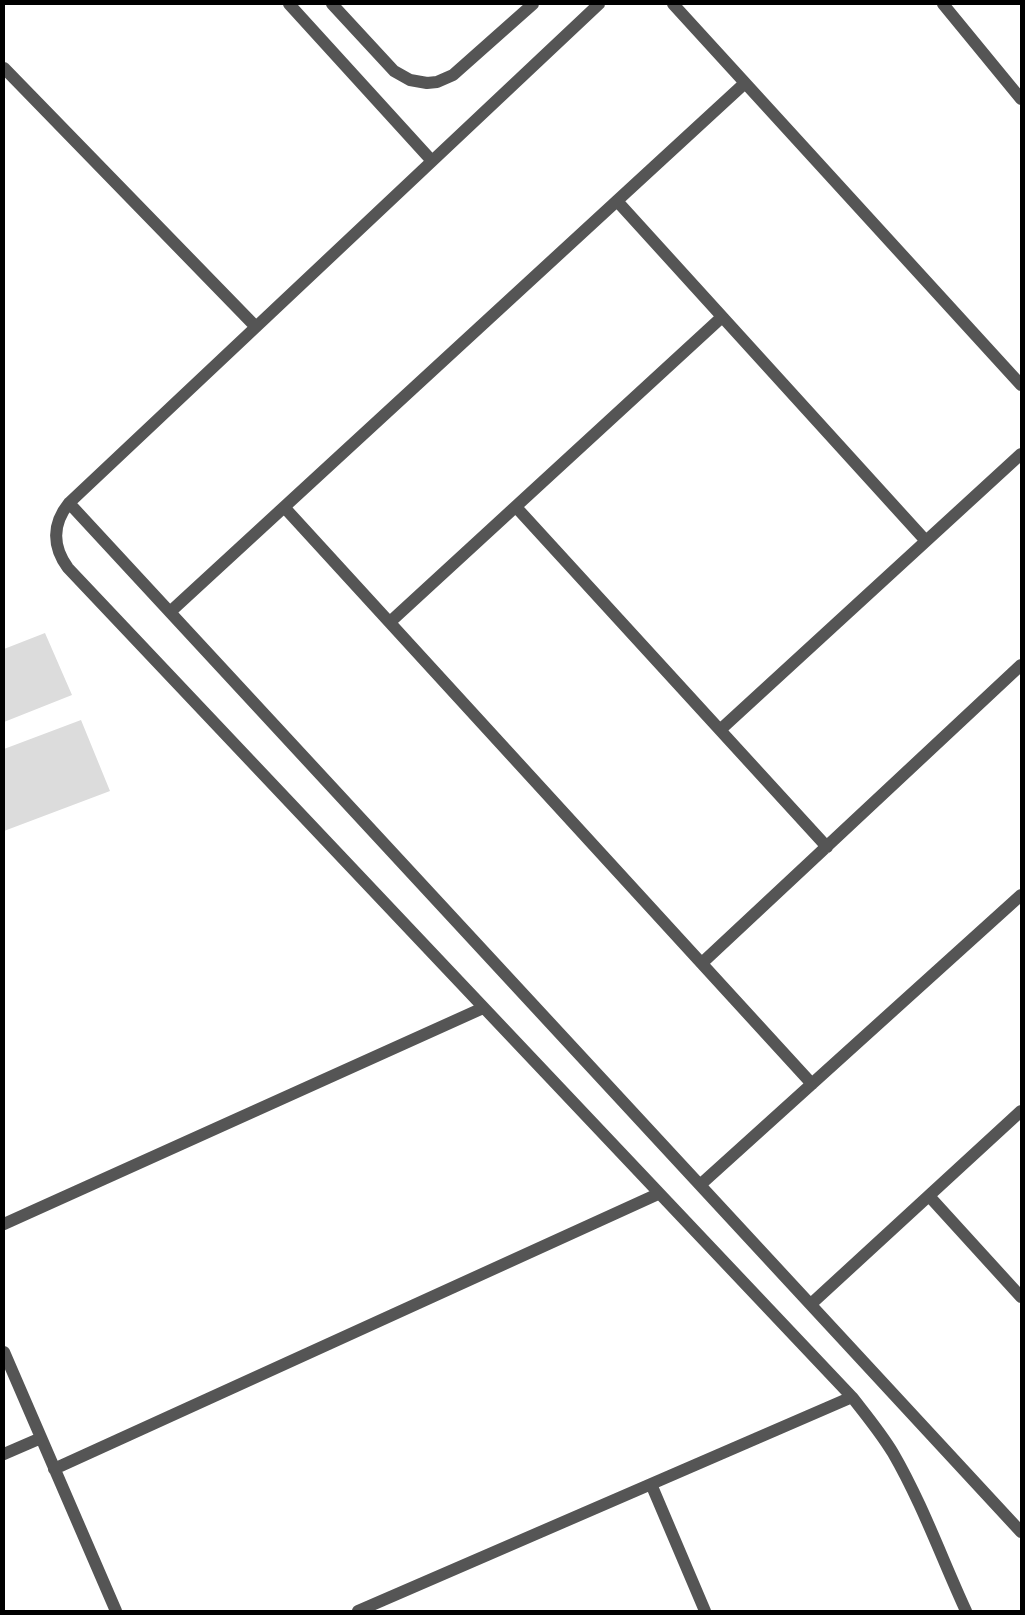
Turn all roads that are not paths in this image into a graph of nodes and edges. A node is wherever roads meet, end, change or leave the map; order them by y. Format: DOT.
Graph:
graph roads {
  1 [pos="289,4"];
  2 [pos="332,4"];
  3 [pos="533,4"];
  4 [pos="599,4"];
  5 [pos="673,4"];
  6 [pos="943,4"];
  7 [pos="4,68"];
  8 [pos="745,83"];
  9 [pos="1021,100"];
  10 [pos="432,161"];
  11 [pos="617,201"];
  12 [pos="722,317"];
  13 [pos="256,327"];
  14 [pos="1021,385"];
  15 [pos="1021,454"];
  16 [pos="69,503"];
  17 [pos="284,507"];
  18 [pos="516,507"];
  19 [pos="926,541"];
  20 [pos="170,612"];
  21 [pos="390,622"];
  22 [pos="1021,665"];
  23 [pos="720,730"];
  24 [pos="826,847"];
  25 [pos="1021,895"];
  26 [pos="702,963"];
  27 [pos="483,1008"];
  28 [pos="812,1084"];
  29 [pos="1021,1111"];
  30 [pos="700,1185"];
  31 [pos="658,1194"];
  32 [pos="929,1196"];
  33 [pos="4,1224"];
  34 [pos="1021,1297"];
  35 [pos="811,1304"];
  36 [pos="4,1352"];
  37 [pos="852,1397"];
  38 [pos="41,1438"];
  39 [pos="4,1454"];
  40 [pos="54,1469"];
  41 [pos="651,1484"];
  42 [pos="1021,1532"];
  43 [pos="116,1611"];
  44 [pos="358,1611"];
  45 [pos="705,1611"];
  46 [pos="966,1611"];
  1 -- 10 [label="street"];
  2 -- 3 [label="street"];
  4 -- 10 [label="street"];
  5 -- 8 [label="street"];
  6 -- 9 [label="street"];
  7 -- 13 [label="street"];
  8 -- 11 [label="street"];
  8 -- 14 [label="street"];
  10 -- 13 [label="street"];
  11 -- 12 [label="street"];
  11 -- 17 [label="street"];
  12 -- 18 [label="street"];
  12 -- 19 [label="street"];
  13 -- 16 [label="street"];
  15 -- 19 [label="street"];
  16 -- 20 [label="street"];
  16 -- 27 [label="street"];
  17 -- 20 [label="street"];
  17 -- 21 [label="street"];
  18 -- 21 [label="street"];
  18 -- 23 [label="street"];
  19 -- 23 [label="street"];
  20 -- 30 [label="street"];
  21 -- 26 [label="street"];
  22 -- 24 [label="street"];
  23 -- 24 [label="street"];
  24 -- 26 [label="street"];
  25 -- 28 [label="street"];
  26 -- 28 [label="street"];
  27 -- 31 [label="street"];
  27 -- 33 [label="street"];
  28 -- 30 [label="street"];
  29 -- 32 [label="street"];
  30 -- 35 [label="street"];
  31 -- 37 [label="street"];
  31 -- 40 [label="street"];
  32 -- 34 [label="street"];
  32 -- 35 [label="street"];
  35 -- 42 [label="street"];
  36 -- 38 [label="street"];
  37 -- 41 [label="street"];
  37 -- 46 [label="street"];
  38 -- 39 [label="street"];
  38 -- 40 [label="street"];
  40 -- 43 [label="street"];
  41 -- 44 [label="street"];
  41 -- 45 [label="street"];
}
